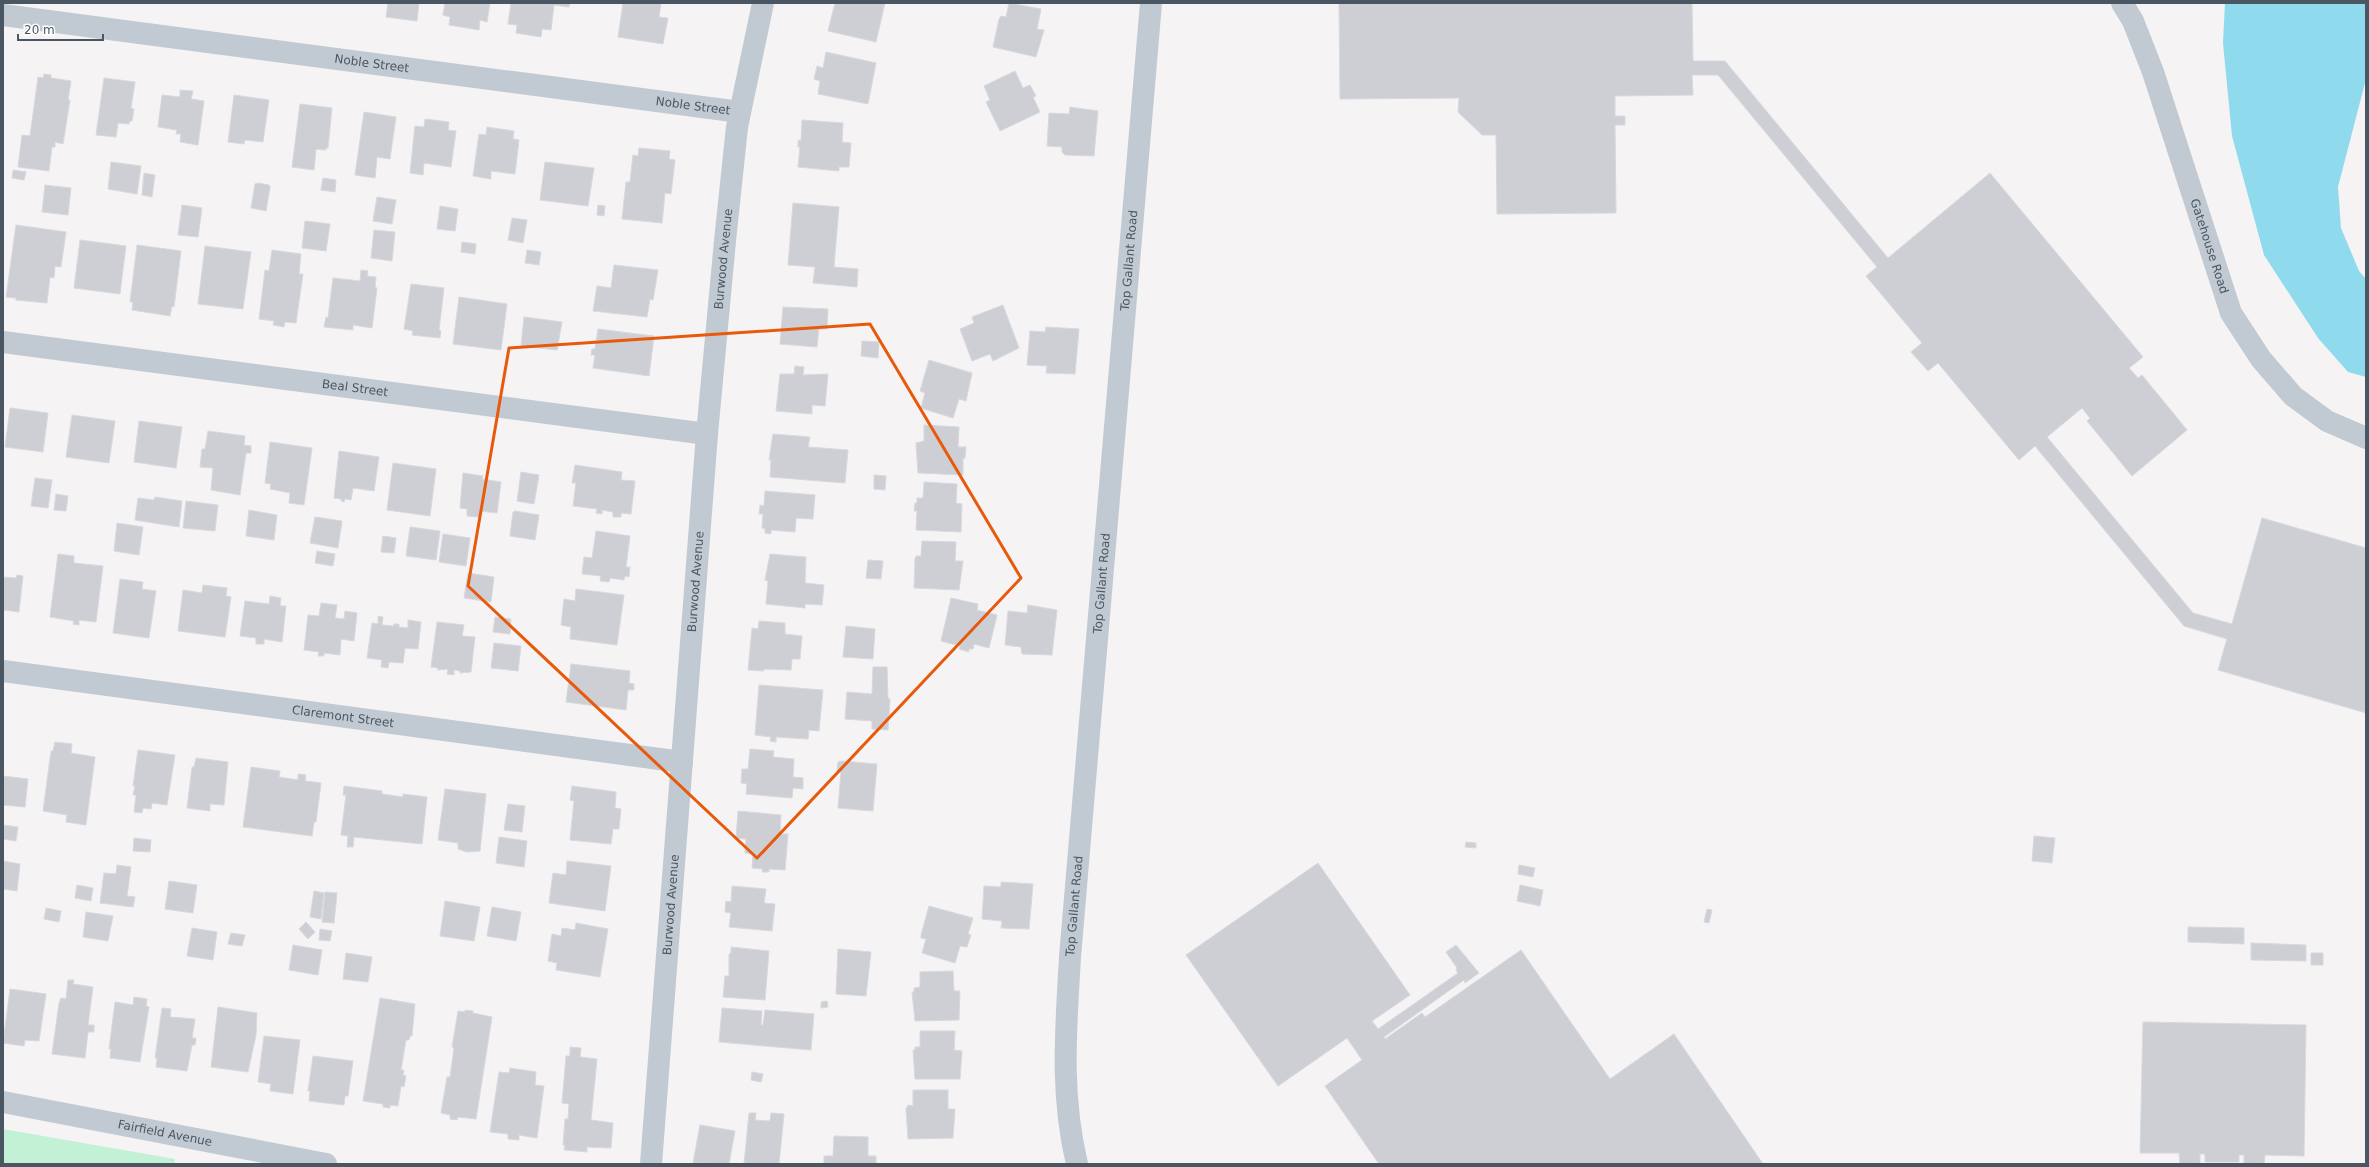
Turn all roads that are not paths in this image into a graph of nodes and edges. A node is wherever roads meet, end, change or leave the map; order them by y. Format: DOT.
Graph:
graph roads {
  1 [pos="763,3"];
  2 [pos="1151,3"];
  3 [pos="2122,3"];
  4 [pos="3,15"];
  5 [pos="740,112"];
  6 [pos="3,342"];
  7 [pos="707,434"];
  8 [pos="2366,438"];
  9 [pos="3,671"];
  10 [pos="682,762"];
  11 [pos="3,1102"];
  12 [pos="326,1164"];
  13 [pos="651,1164"];
  14 [pos="1077,1164"];
  1 -- 5 [label="street, Burwood Avenue"];
  2 -- 14 [label="street, Top Gallant Road"];
  3 -- 8 [label="street, Gatehouse Road"];
  4 -- 5 [label="street, Noble Street"];
  5 -- 7 [label="street, Burwood Avenue"];
  6 -- 7 [label="street, Beal Street"];
  7 -- 10 [label="street, Burwood Avenue"];
  9 -- 10 [label="street, Claremont Street"];
  10 -- 13 [label="street, Burwood Avenue"];
  11 -- 12 [label="street, Fairfield Avenue"];
}
